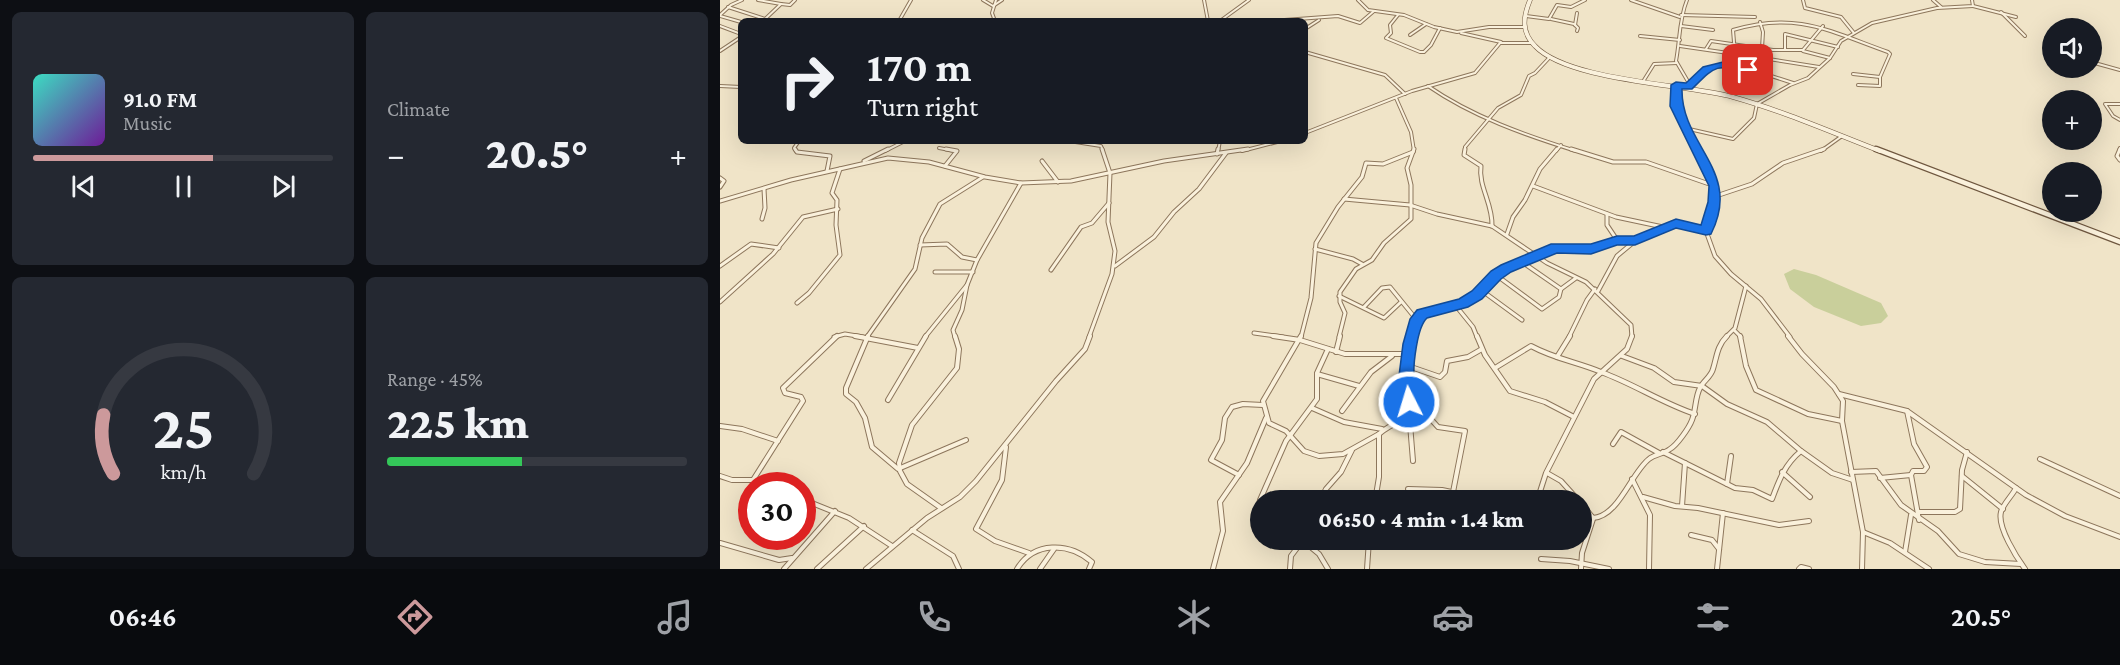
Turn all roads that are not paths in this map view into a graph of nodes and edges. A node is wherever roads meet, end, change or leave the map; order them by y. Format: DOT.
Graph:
graph roads {
  1 [pos="742,0"];
  2 [pos="758,0"];
  3 [pos="795,0"];
  4 [pos="911,0"];
  5 [pos="983,0"];
  6 [pos="996,0"];
  7 [pos="1002,0"];
  8 [pos="1204,0"];
  9 [pos="1249,0"];
  10 [pos="1358,0"];
  11 [pos="1530,0"];
  12 [pos="1585,0"];
  13 [pos="1631,0"];
  14 [pos="1647,0"];
  15 [pos="1687,0"];
  16 [pos="1803,0"];
  17 [pos="1933,0"];
  18 [pos="1972,0"];
  19 [pos="781,4"];
  20 [pos="1644,4"];
  21 [pos="993,6"];
  22 [pos="1973,6"];
  23 [pos="728,7"];
  24 [pos="1941,7"];
  25 [pos="1999,11"];
  26 [pos="1374,12"];
  27 [pos="1577,14"];
  28 [pos="720,15"];
  29 [pos="1398,15"];
  30 [pos="1524,16"];
  31 [pos="1681,16"];
  32 [pos="1326,17"];
  33 [pos="1755,17"];
  34 [pos="2016,17"];
  35 [pos="758,18"];
  36 [pos="766,18"];
  37 [pos="901,18"];
  38 [pos="994,18"];
  39 [pos="1208,18"];
  40 [pos="1224,18"];
  41 [pos="1287,18"];
  42 [pos="1549,19"];
  43 [pos="738,21"];
  44 [pos="1760,22"];
  45 [pos="1426,24"];
  46 [pos="1575,25"];
  47 [pos="720,26"];
  48 [pos="1681,26"];
  49 [pos="1308,27"];
  50 [pos="1524,27"];
  51 [pos="1823,27"];
  52 [pos="1440,28"];
  53 [pos="1713,30"];
  54 [pos="1576,31"];
  55 [pos="1459,32"];
  56 [pos="1854,33"];
  57 [pos="738,35"];
  58 [pos="1410,35"];
  59 [pos="1640,36"];
  60 [pos="2025,36"];
  61 [pos="1848,37"];
  62 [pos="738,38"];
  63 [pos="1810,39"];
  64 [pos="1680,40"];
  65 [pos="1503,42"];
  66 [pos="1735,43"];
  67 [pos="1532,44"];
  68 [pos="1680,45"];
  69 [pos="1838,47"];
  70 [pos="1762,48"];
  71 [pos="1706,49"];
  72 [pos="1785,49"];
  73 [pos="1802,50"];
  74 [pos="720,51"];
  75 [pos="1308,53"];
  76 [pos="1735,55"];
  77 [pos="1550,57"];
  78 [pos="1830,58"];
  79 [pos="1677,63"];
  80 [pos="1731,63"];
  81 [pos="2102,65"];
  82 [pos="1819,68"];
  83 [pos="2120,70"];
  84 [pos="1853,74"];
  85 [pos="1880,77"];
  86 [pos="1644,80"];
  87 [pos="1793,83"];
  88 [pos="1676,85"];
  89 [pos="1858,85"];
  90 [pos="720,86"];
  91 [pos="1428,86"];
  92 [pos="1689,86"];
  93 [pos="738,87"];
  94 [pos="1405,94"];
  95 [pos="1396,98"];
  96 [pos="1756,104"];
  97 [pos="2120,104"];
  98 [pos="1491,118"];
  99 [pos="2120,120"];
  100 [pos="1689,129"];
  101 [pos="1308,132"];
  102 [pos="1842,136"];
  103 [pos="797,144"];
  104 [pos="899,144"];
  105 [pos="1098,144"];
  106 [pos="1219,144"];
  107 [pos="1270,144"];
  108 [pos="1562,145"];
  109 [pos="939,148"];
  110 [pos="2120,148"];
  111 [pos="1413,152"];
  112 [pos="1226,153"];
  113 [pos="1217,154"];
  114 [pos="2120,160"];
  115 [pos="1042,161"];
  116 [pos="856,164"];
  117 [pos="945,166"];
  118 [pos="840,169"];
  119 [pos="826,172"];
  120 [pos="1110,172"];
  121 [pos="985,177"];
  122 [pos="720,178"];
  123 [pos="1058,182"];
  124 [pos="1022,183"];
  125 [pos="1533,186"];
  126 [pos="1715,186"];
  127 [pos="720,187"];
  128 [pos="764,189"];
  129 [pos="1715,196"];
  130 [pos="1344,199"];
  131 [pos="720,201"];
  132 [pos="1109,203"];
  133 [pos="1410,205"];
  134 [pos="838,209"];
  135 [pos="1607,214"];
  136 [pos="762,219"];
  137 [pos="1492,226"];
  138 [pos="1665,228"];
  139 [pos="1706,231"];
  140 [pos="1507,234"];
  141 [pos="1617,240"];
  142 [pos="1635,241"];
  143 [pos="2120,242"];
  144 [pos="920,245"];
  145 [pos="779,248"];
  146 [pos="1316,249"];
  147 [pos="1536,255"];
  148 [pos="977,260"];
  149 [pos="1522,262"];
  150 [pos="1362,264"];
  151 [pos="720,266"];
  152 [pos="1114,266"];
  153 [pos="1051,270"];
  154 [pos="935,272"];
  155 [pos="973,272"];
  156 [pos="1496,275"];
  157 [pos="1576,278"];
  158 [pos="967,285"];
  159 [pos="1746,286"];
  160 [pos="1561,289"];
  161 [pos="1481,290"];
  162 [pos="1596,290"];
  163 [pos="1339,296"];
  164 [pos="720,302"];
  165 [pos="1401,302"];
  166 [pos="798,303"];
  167 [pos="1456,306"];
  168 [pos="1364,307"];
  169 [pos="1417,319"];
  170 [pos="1522,320"];
  171 [pos="1734,330"];
  172 [pos="1254,333"];
  173 [pos="866,340"];
  174 [pos="1300,340"];
  175 [pos="918,348"];
  176 [pos="1482,349"];
  177 [pos="1328,350"];
  178 [pos="1410,350"];
  179 [pos="1336,352"];
  180 [pos="1393,354"];
  181 [pos="1622,356"];
  182 [pos="1556,358"];
  183 [pos="1407,366"];
  184 [pos="1495,368"];
  185 [pos="1600,371"];
  186 [pos="1317,374"];
  187 [pos="1359,386"];
  188 [pos="1702,386"];
  189 [pos="1839,394"];
  190 [pos="888,400"];
  191 [pos="1263,405"];
  192 [pos="1312,408"];
  193 [pos="1342,411"];
  194 [pos="1907,411"];
  195 [pos="1695,414"];
  196 [pos="1266,417"];
  197 [pos="1574,417"];
  198 [pos="1408,418"];
  199 [pos="1842,421"];
  200 [pos="720,426"];
  201 [pos="1384,429"];
  202 [pos="1379,434"];
  203 [pos="1291,435"];
  204 [pos="966,440"];
  205 [pos="778,441"];
  206 [pos="1613,444"];
  207 [pos="1006,445"];
  208 [pos="1352,449"];
  209 [pos="1801,451"];
  210 [pos="1967,452"];
  211 [pos="1662,453"];
  212 [pos="1731,456"];
  213 [pos="2040,459"];
  214 [pos="1413,460"];
  215 [pos="1685,463"];
  216 [pos="898,469"];
  217 [pos="758,472"];
  218 [pos="1546,472"];
  219 [pos="1782,472"];
  220 [pos="1851,472"];
  221 [pos="1239,475"];
  222 [pos="1911,475"];
  223 [pos="720,476"];
  224 [pos="1962,476"];
  225 [pos="1880,478"];
  226 [pos="1632,479"];
  227 [pos="738,480"];
  228 [pos="1853,480"];
  229 [pos="1727,484"];
  230 [pos="2016,488"];
  231 [pos="1408,489"];
  232 [pos="1264,490"];
  233 [pos="1326,490"];
  234 [pos="1377,490"];
  235 [pos="1436,490"];
  236 [pos="1453,490"];
  237 [pos="1540,490"];
  238 [pos="1570,490"];
  239 [pos="1643,496"];
  240 [pos="1810,496"];
  241 [pos="2120,496"];
  242 [pos="816,504"];
  243 [pos="1683,506"];
  244 [pos="941,508"];
  245 [pos="2003,509"];
  246 [pos="835,511"];
  247 [pos="1918,512"];
  248 [pos="1723,513"];
  249 [pos="1911,515"];
  250 [pos="1593,518"];
  251 [pos="1919,520"];
  252 [pos="1809,521"];
  253 [pos="864,526"];
  254 [pos="912,530"];
  255 [pos="1863,532"];
  256 [pos="1691,535"];
  257 [pos="2120,537"];
  258 [pos="720,543"];
  259 [pos="892,546"];
  260 [pos="1054,549"];
  261 [pos="1295,550"];
  262 [pos="1314,550"];
  263 [pos="1368,550"];
  264 [pos="1720,550"];
  265 [pos="1905,552"];
  266 [pos="1029,553"];
  267 [pos="794,557"];
  268 [pos="1541,559"];
  269 [pos="1581,563"];
  270 [pos="2021,564"];
  271 [pos="784,569"];
  272 [pos="817,569"];
  273 [pos="866,569"];
  274 [pos="959,569"];
  275 [pos="1017,569"];
  276 [pos="1040,569"];
  277 [pos="1089,569"];
  278 [pos="1213,569"];
  279 [pos="1290,569"];
  280 [pos="1328,569"];
  281 [pos="1367,569"];
  282 [pos="1581,569"];
  283 [pos="1609,569"];
  284 [pos="1649,569"];
  285 [pos="1717,569"];
  286 [pos="1799,569"];
  287 [pos="1809,569"];
  288 [pos="1862,569"];
  289 [pos="1929,569"];
  290 [pos="2025,569"];
  1 -- 23 [label="street"];
  2 -- 19 [label="street"];
  3 -- 19 [label="street"];
  4 -- 37 [label="street"];
  5 -- 21 [label="street"];
  6 -- 21 [label="street"];
  7 -- 21 [label="street"];
  8 -- 39 [label="street"];
  9 -- 40 [label="street"];
  10 -- 26 [label="street"];
  11 -- 30 [label="main road"];
  12 -- 42 [label="street"];
  13 -- 20 [label="street"];
  14 -- 20 [label="street"];
  15 -- 31 [label="street"];
  16 -- 56 [label="street"];
  17 -- 24 [label="street"];
  18 -- 22 [label="street"];
  19 -- 36 [label="street"];
  20 -- 31 [label="street"];
  21 -- 38 [label="street"];
  22 -- 24 [label="street"];
  22 -- 25 [label="street"];
  23 -- 28 [label="street"];
  23 -- 35 [label="street"];
  24 -- 56 [label="street"];
  25 -- 34 [label="street"];
  25 -- 60 [label="street"];
  26 -- 29 [label="street"];
  26 -- 32 [label="street"];
  27 -- 46 [label="street"];
  28 -- 43 [label="street"];
  29 -- 45 [label="street"];
  29 -- 52 [label="street"];
  30 -- 42 [label="street"];
  30 -- 50 [label="main road"];
  31 -- 33 [label="street"];
  31 -- 48 [label="street"];
  32 -- 41 [label="street"];
  32 -- 49 [label="street"];
  42 -- 46 [label="street"];
  44 -- 51 [label="street"];
  44 -- 66 [label="street"];
  44 -- 70 [label="street"];
  45 -- 52 [label="street"];
  45 -- 58 [label="street"];
  46 -- 54 [label="street"];
  47 -- 57 [label="street"];
  48 -- 53 [label="street"];
  48 -- 64 [label="street"];
  50 -- 55 [label="street"];
  50 -- 67 [label="main road"];
  51 -- 61 [label="street"];
  51 -- 63 [label="street"];
  52 -- 55 [label="street"];
  55 -- 65 [label="street"];
  56 -- 61 [label="street"];
  59 -- 64 [label="street"];
  61 -- 69 [label="street"];
  61 -- 85 [label="street"];
  62 -- 74 [label="street"];
  63 -- 69 [label="street"];
  63 -- 72 [label="street"];
  63 -- 73 [label="street"];
  64 -- 68 [label="street"];
  65 -- 67 [label="street"];
  65 -- 91 [label="street"];
  66 -- 70 [label="street"];
  66 -- 71 [label="street"];
  66 -- 76 [label="street"];
  67 -- 77 [label="main road"];
  68 -- 71 [label="street"];
  68 -- 79 [label="street"];
  69 -- 78 [label="street"];
  70 -- 72 [label="street"];
  71 -- 76 [label="street"];
  72 -- 73 [label="street"];
  73 -- 78 [label="street"];
  75 -- 94 [label="street"];
  76 -- 80 [label="street"];
  76 -- 82 [label="street"];
  77 -- 86 [label="main road"];
  77 -- 98 [label="street"];
  78 -- 82 [label="street"];
  79 -- 86 [label="street"];
  79 -- 92 [label="street"];
  80 -- 87 [label="street"];
  80 -- 92 [label="street"];
  81 -- 83 [label="street"];
  82 -- 87 [label="street"];
  84 -- 85 [label="street"];
  85 -- 89 [label="street"];
  86 -- 88 [label="main road"];
  87 -- 96 [label="street"];
  88 -- 92 [label="main road"];
  88 -- 100 [label="street"];
  90 -- 93 [label="street"];
  91 -- 94 [label="street"];
  91 -- 98 [label="street"];
  92 -- 96 [label="main road"];
  94 -- 95 [label="street"];
  95 -- 101 [label="street"];
  95 -- 111 [label="street"];
  96 -- 100 [label="street"];
  96 -- 102 [label="main road"];
  97 -- 99 [label="street"];
  98 -- 108 [label="street"];
  98 -- 137 [label="street"];
  100 -- 126 [label="street"];
  102 -- 129 [label="street"];
  102 -- 143 [label="main road"];
  103 -- 119 [label="street"];
  104 -- 116 [label="street"];
  105 -- 120 [label="street"];
  106 -- 113 [label="street"];
  107 -- 112 [label="street"];
  108 -- 125 [label="street"];
  108 -- 126 [label="street"];
  109 -- 117 [label="street"];
  110 -- 114 [label="street"];
  111 -- 130 [label="street"];
  111 -- 133 [label="street"];
  112 -- 113 [label="street"];
  112 -- 152 [label="street"];
  113 -- 120 [label="street"];
  115 -- 123 [label="street"];
  116 -- 117 [label="street"];
  116 -- 118 [label="street"];
  117 -- 121 [label="street"];
  118 -- 119 [label="street"];
  118 -- 134 [label="street"];
  119 -- 128 [label="street"];
  120 -- 123 [label="street"];
  120 -- 132 [label="street"];
  121 -- 124 [label="street"];
  121 -- 144 [label="street"];
  122 -- 127 [label="street"];
  123 -- 124 [label="street"];
  124 -- 148 [label="street"];
  125 -- 135 [label="street"];
  125 -- 140 [label="street"];
  126 -- 129 [label="street"];
  128 -- 131 [label="street"];
  128 -- 136 [label="street"];
  129 -- 139 [label="street"];
  130 -- 133 [label="street"];
  130 -- 146 [label="street"];
  132 -- 152 [label="street"];
  132 -- 153 [label="street"];
  133 -- 137 [label="street"];
  133 -- 150 [label="street"];
  134 -- 145 [label="street"];
  134 -- 166 [label="street"];
  135 -- 138 [label="street"];
  135 -- 141 [label="street"];
  137 -- 140 [label="street"];
  138 -- 139 [label="street"];
  138 -- 142 [label="street"];
  139 -- 159 [label="street"];
  140 -- 147 [label="street"];
  141 -- 142 [label="street"];
  141 -- 147 [label="street"];
  142 -- 162 [label="street"];
  144 -- 148 [label="street"];
  144 -- 173 [label="street"];
  145 -- 151 [label="street"];
  145 -- 164 [label="street"];
  146 -- 150 [label="street"];
  146 -- 174 [label="street"];
  147 -- 149 [label="street"];
  147 -- 157 [label="street"];
  148 -- 155 [label="street"];
  149 -- 156 [label="street"];
  149 -- 160 [label="street"];
  150 -- 163 [label="street"];
  152 -- 207 [label="street"];
  154 -- 155 [label="street"];
  155 -- 158 [label="street"];
  156 -- 160 [label="street"];
  156 -- 161 [label="street"];
  157 -- 160 [label="street"];
  157 -- 162 [label="street"];
  158 -- 175 [label="street"];
  158 -- 216 [label="street"];
  159 -- 171 [label="street"];
  159 -- 189 [label="street"];
  161 -- 167 [label="street"];
  161 -- 170 [label="street"];
  162 -- 181 [label="street"];
  162 -- 182 [label="street"];
  163 -- 168 [label="street"];
  163 -- 179 [label="street"];
  165 -- 168 [label="street"];
  165 -- 168 [label="street"];
  165 -- 169 [label="street"];
  167 -- 169 [label="street"];
  167 -- 176 [label="street"];
  169 -- 178 [label="street"];
  171 -- 188 [label="street"];
  171 -- 199 [label="street"];
  172 -- 174 [label="street"];
  173 -- 175 [label="street"];
  173 -- 205 [label="street"];
  173 -- 216 [label="street"];
  174 -- 177 [label="street"];
  174 -- 191 [label="street"];
  175 -- 190 [label="street"];
  176 -- 183 [label="street"];
  176 -- 184 [label="street"];
  177 -- 179 [label="street"];
  177 -- 186 [label="street"];
  178 -- 180 [label="street"];
  178 -- 183 [label="street"];
  179 -- 180 [label="street"];
  180 -- 187 [label="street"];
  181 -- 185 [label="street"];
  181 -- 188 [label="street"];
  182 -- 184 [label="street"];
  182 -- 185 [label="street"];
  183 -- 198 [label="street"];
  184 -- 197 [label="street"];
  185 -- 195 [label="street"];
  185 -- 197 [label="street"];
  186 -- 187 [label="street"];
  186 -- 192 [label="street"];
  187 -- 193 [label="street"];
  188 -- 195 [label="street"];
  188 -- 209 [label="street"];
  189 -- 194 [label="street"];
  189 -- 199 [label="street"];
  191 -- 196 [label="street"];
  191 -- 221 [label="street"];
  192 -- 201 [label="street"];
  192 -- 203 [label="street"];
  194 -- 210 [label="street"];
  194 -- 222 [label="street"];
  195 -- 211 [label="street"];
  196 -- 203 [label="street"];
  196 -- 221 [label="street"];
  197 -- 218 [label="street"];
  198 -- 201 [label="street"];
  198 -- 214 [label="street"];
  198 -- 236 [label="street"];
  199 -- 220 [label="street"];
  200 -- 205 [label="street"];
  201 -- 202 [label="street"];
  202 -- 208 [label="street"];
  202 -- 234 [label="street"];
  203 -- 208 [label="street"];
  203 -- 232 [label="street"];
  204 -- 216 [label="street"];
  205 -- 217 [label="street"];
  206 -- 211 [label="street"];
  207 -- 244 [label="street"];
  207 -- 266 [label="street"];
  208 -- 233 [label="street"];
  209 -- 219 [label="street"];
  209 -- 228 [label="street"];
  210 -- 224 [label="street"];
  210 -- 230 [label="street"];
  211 -- 215 [label="street"];
  211 -- 226 [label="street"];
  212 -- 229 [label="street"];
  213 -- 241 [label="street"];
  215 -- 229 [label="street"];
  215 -- 243 [label="street"];
  216 -- 244 [label="street"];
  218 -- 237 [label="street"];
  218 -- 238 [label="street"];
  219 -- 229 [label="street"];
  219 -- 240 [label="street"];
  220 -- 225 [label="street"];
  220 -- 228 [label="street"];
  221 -- 278 [label="street"];
  222 -- 225 [label="street"];
  222 -- 247 [label="street"];
  223 -- 227 [label="street"];
  224 -- 245 [label="street"];
  224 -- 247 [label="street"];
  225 -- 249 [label="street"];
  226 -- 239 [label="street"];
  226 -- 250 [label="street"];
  228 -- 255 [label="street"];
  230 -- 245 [label="street"];
  230 -- 257 [label="street"];
  231 -- 235 [label="street"];
  239 -- 243 [label="street"];
  239 -- 284 [label="street"];
  242 -- 246 [label="street"];
  243 -- 248 [label="street"];
  244 -- 254 [label="street"];
  245 -- 270 [label="street"];
  246 -- 253 [label="street"];
  246 -- 267 [label="street"];
  247 -- 251 [label="street"];
  248 -- 252 [label="street"];
  248 -- 264 [label="street"];
  249 -- 251 [label="street"];
  249 -- 265 [label="street"];
  250 -- 269 [label="street"];
  251 -- 270 [label="street"];
  253 -- 259 [label="street"];
  253 -- 272 [label="street"];
  254 -- 259 [label="street"];
  254 -- 274 [label="street"];
  255 -- 265 [label="street"];
  255 -- 288 [label="street"];
  256 -- 264 [label="street"];
  258 -- 267 [label="street"];
  259 -- 273 [label="street"];
  260 -- 266 [label="street"];
  260 -- 276 [label="street"];
  260 -- 277 [label="street"];
  261 -- 279 [label="street"];
  262 -- 280 [label="street"];
  263 -- 281 [label="street"];
  264 -- 285 [label="street"];
  265 -- 289 [label="street"];
  266 -- 275 [label="street"];
  267 -- 271 [label="street"];
  268 -- 269 [label="street"];
  269 -- 282 [label="street"];
  269 -- 283 [label="street"];
  270 -- 290 [label="street"];
  286 -- 287 [label="street"];
}
